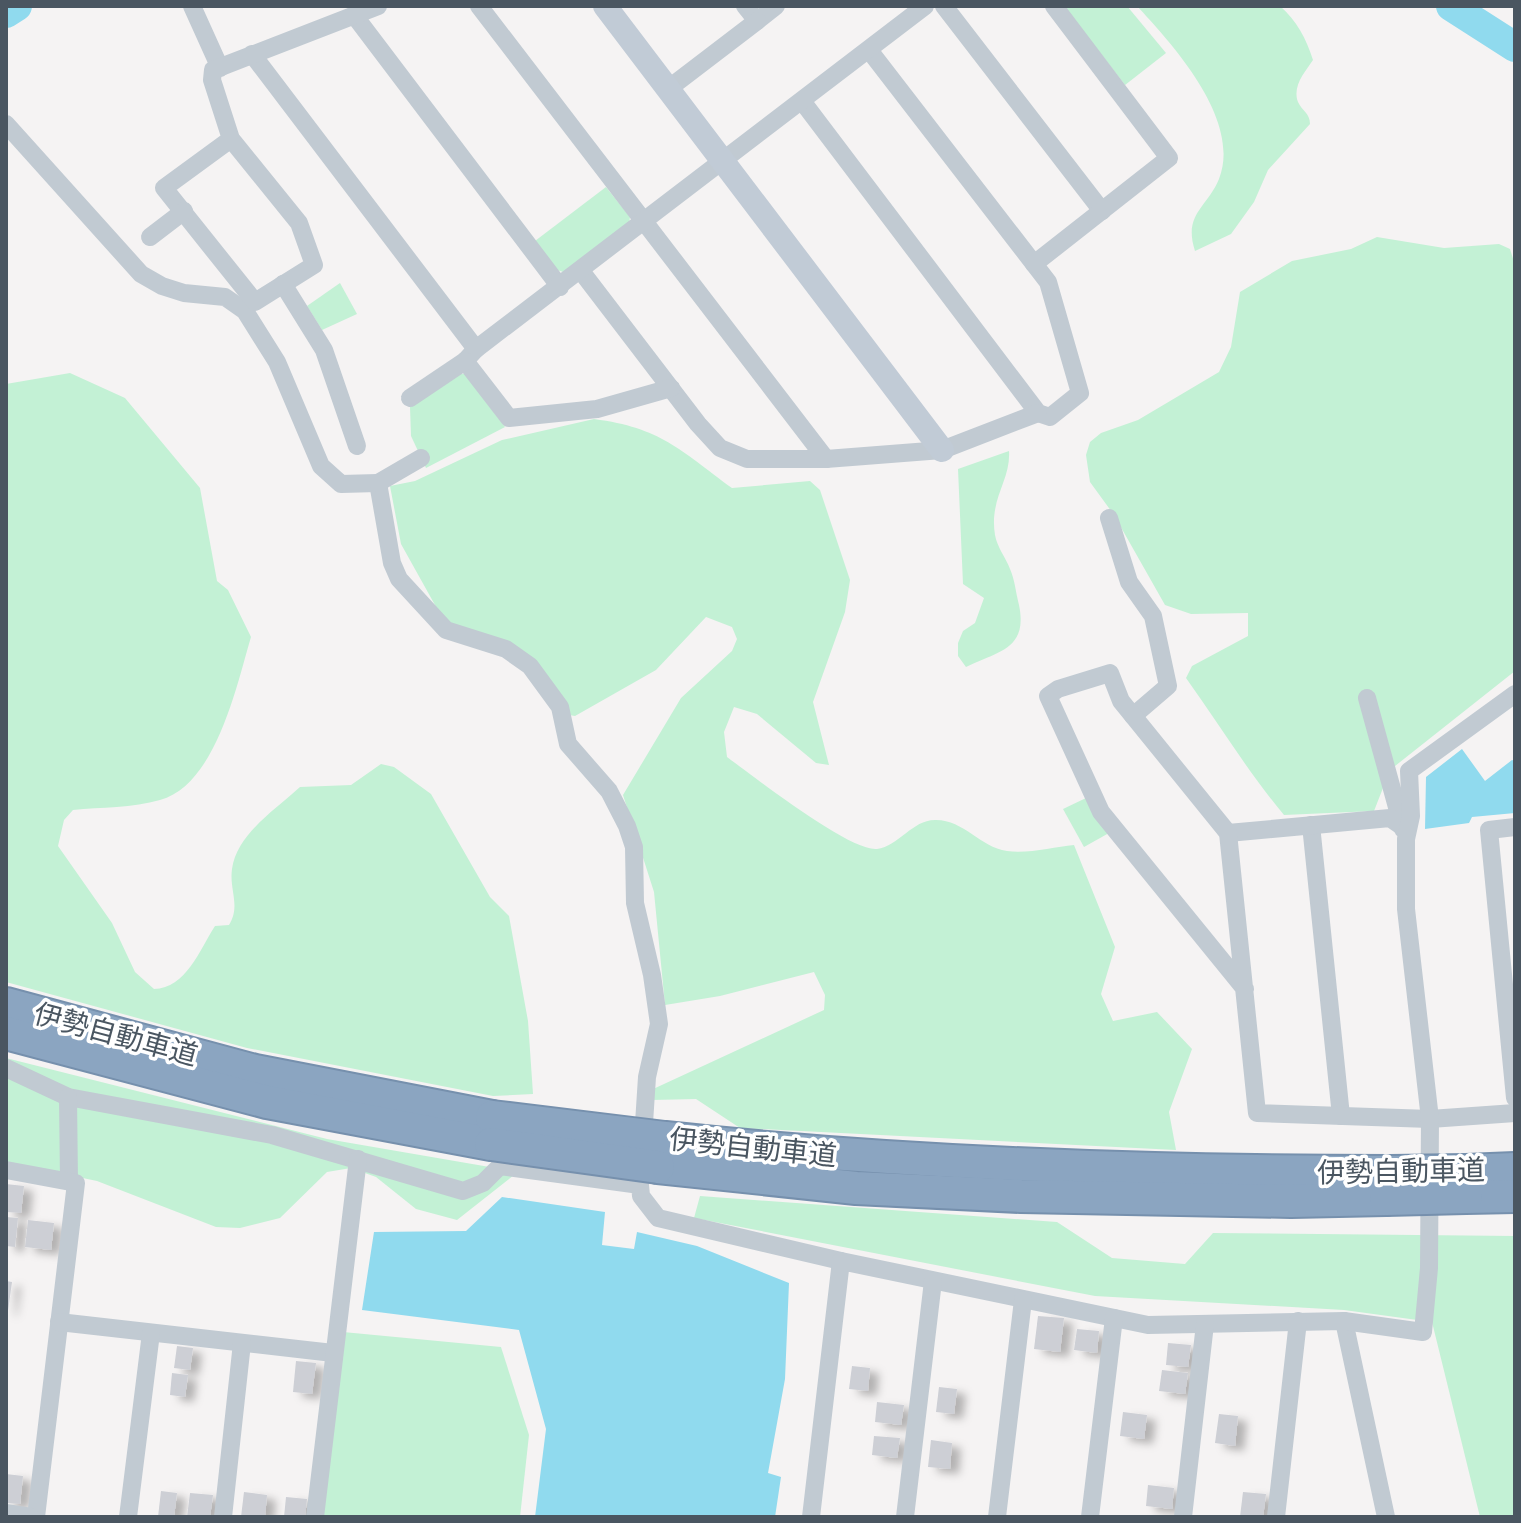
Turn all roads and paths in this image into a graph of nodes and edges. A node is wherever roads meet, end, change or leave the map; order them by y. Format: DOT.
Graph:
graph roads {
  1 [pos="192,6"];
  2 [pos="378,6"];
  3 [pos="479,6"];
  4 [pos="605,6"];
  5 [pos="776,6"];
  6 [pos="925,6"];
  7 [pos="944,6"];
  8 [pos="1054,6"];
  9 [pos="751,14"];
  10 [pos="354,15"];
  11 [pos="869,50"];
  12 [pos="252,54"];
  13 [pos="220,68"];
  14 [pos="668,89"];
  15 [pos="802,101"];
  16 [pos="6,124"];
  17 [pos="231,139"];
  18 [pos="723,162"];
  19 [pos="184,211"];
  20 [pos="1102,211"];
  21 [pos="644,223"];
  22 [pos="150,237"];
  23 [pos="1034,264"];
  24 [pos="581,271"];
  25 [pos="283,284"];
  26 [pos="560,287"];
  27 [pos="471,355"];
  28 [pos="671,388"];
  29 [pos="410,398"];
  30 [pos="1038,413"];
  31 [pos="357,446"];
  32 [pos="942,450"];
  33 [pos="421,458"];
  34 [pos="826,459"];
  35 [pos="378,483"];
  36 [pos="1109,518"];
  37 [pos="1515,694"];
  38 [pos="1367,698"];
  39 [pos="1133,716"];
  40 [pos="1311,825"];
  41 [pos="1515,827"];
  42 [pos="1228,833"];
  43 [pos="1404,833"];
  44 [pos="1245,989"];
  45 [pos="6,1004"];
  46 [pos="6,1033"];
  47 [pos="6,1068"];
  48 [pos="68,1097"];
  49 [pos="1515,1098"];
  50 [pos="1515,1113"];
  51 [pos="1341,1116"];
  52 [pos="1430,1119"];
  53 [pos="491,1130"];
  54 [pos="358,1159"];
  55 [pos="654,1163"];
  56 [pos="1515,1169"];
  57 [pos="6,1170"];
  58 [pos="69,1181"];
  59 [pos="1466,1184"];
  60 [pos="1515,1196"];
  61 [pos="841,1261"];
  62 [pos="933,1281"];
  63 [pos="1023,1300"];
  64 [pos="1114,1318"];
  65 [pos="1298,1321"];
  66 [pos="1344,1321"];
  67 [pos="59,1322"];
  68 [pos="1205,1324"];
  69 [pos="151,1333"];
  70 [pos="242,1343"];
  71 [pos="333,1353"];
  72 [pos="6,1513"];
  73 [pos="34,1517"];
  74 [pos="128,1517"];
  75 [pos="223,1517"];
  76 [pos="315,1517"];
  77 [pos="811,1517"];
  78 [pos="905,1517"];
  79 [pos="997,1517"];
  80 [pos="1090,1517"];
  81 [pos="1183,1517"];
  82 [pos="1276,1517"];
  83 [pos="1386,1517"];
  1 -- 13 [label="street"];
  2 -- 10 [label="street"];
  3 -- 21 [label="street"];
  4 -- 14 [label="street"];
  5 -- 9 [label="street"];
  6 -- 11 [label="street"];
  7 -- 20 [label="street"];
  8 -- 20 [label="street"];
  9 -- 14 [label="street"];
  10 -- 12 [label="street"];
  10 -- 26 [label="street"];
  11 -- 15 [label="street"];
  11 -- 23 [label="street"];
  12 -- 13 [label="street"];
  12 -- 27 [label="street"];
  13 -- 17 [label="street"];
  14 -- 18 [label="street"];
  15 -- 18 [label="street"];
  15 -- 30 [label="street"];
  16 -- 35 [label="street"];
  17 -- 19 [label="street"];
  17 -- 25 [label="street"];
  18 -- 21 [label="street"];
  18 -- 32 [label="street"];
  19 -- 22 [label="street"];
  19 -- 25 [label="street"];
  20 -- 23 [label="street"];
  21 -- 24 [label="street"];
  21 -- 34 [label="street"];
  23 -- 30 [label="street"];
  24 -- 26 [label="street"];
  24 -- 28 [label="street"];
  25 -- 31 [label="street"];
  26 -- 27 [label="street"];
  27 -- 28 [label="street"];
  27 -- 29 [label="street"];
  28 -- 34 [label="street"];
  30 -- 32 [label="street"];
  32 -- 34 [label="street"];
  33 -- 35 [label="street"];
  35 -- 55 [label="street"];
  36 -- 39 [label="street"];
  37 -- 43 [label="street"];
  38 -- 43 [label="street"];
  39 -- 42 [label="street"];
  39 -- 44 [label="street"];
  40 -- 42 [label="street"];
  40 -- 43 [label="street"];
  40 -- 51 [label="street"];
  41 -- 49 [label="street"];
  42 -- 44 [label="street"];
  43 -- 52 [label="street"];
  44 -- 51 [label="street"];
  45 -- 53 [label="highway, 伊勢自動車道"];
  46 -- 53 [label="highway, 伊勢自動車道"];
  47 -- 48 [label="street"];
  48 -- 54 [label="street"];
  48 -- 58 [label="street"];
  50 -- 52 [label="street"];
  51 -- 52 [label="street"];
  52 -- 66 [label="street"];
  53 -- 55 [label="highway, 伊勢自動車道, bridge"];
  54 -- 55 [label="street"];
  54 -- 71 [label="street"];
  55 -- 59 [label="highway, 伊勢自動車道, bridge"];
  55 -- 61 [label="street"];
  56 -- 59 [label="highway, 伊勢自動車道"];
  57 -- 58 [label="street"];
  58 -- 67 [label="street"];
  59 -- 60 [label="highway, 伊勢自動車道"];
  61 -- 62 [label="street"];
  61 -- 77 [label="street"];
  62 -- 63 [label="street"];
  62 -- 78 [label="street"];
  63 -- 64 [label="street"];
  63 -- 79 [label="street"];
  64 -- 68 [label="street"];
  64 -- 80 [label="street"];
  65 -- 66 [label="street"];
  65 -- 68 [label="street"];
  65 -- 82 [label="street"];
  66 -- 83 [label="street"];
  67 -- 69 [label="street"];
  67 -- 73 [label="street"];
  68 -- 81 [label="street"];
  69 -- 70 [label="street"];
  69 -- 74 [label="street"];
  70 -- 71 [label="street"];
  70 -- 75 [label="street"];
  71 -- 76 [label="street"];
  72 -- 73 [label="street"];
}
